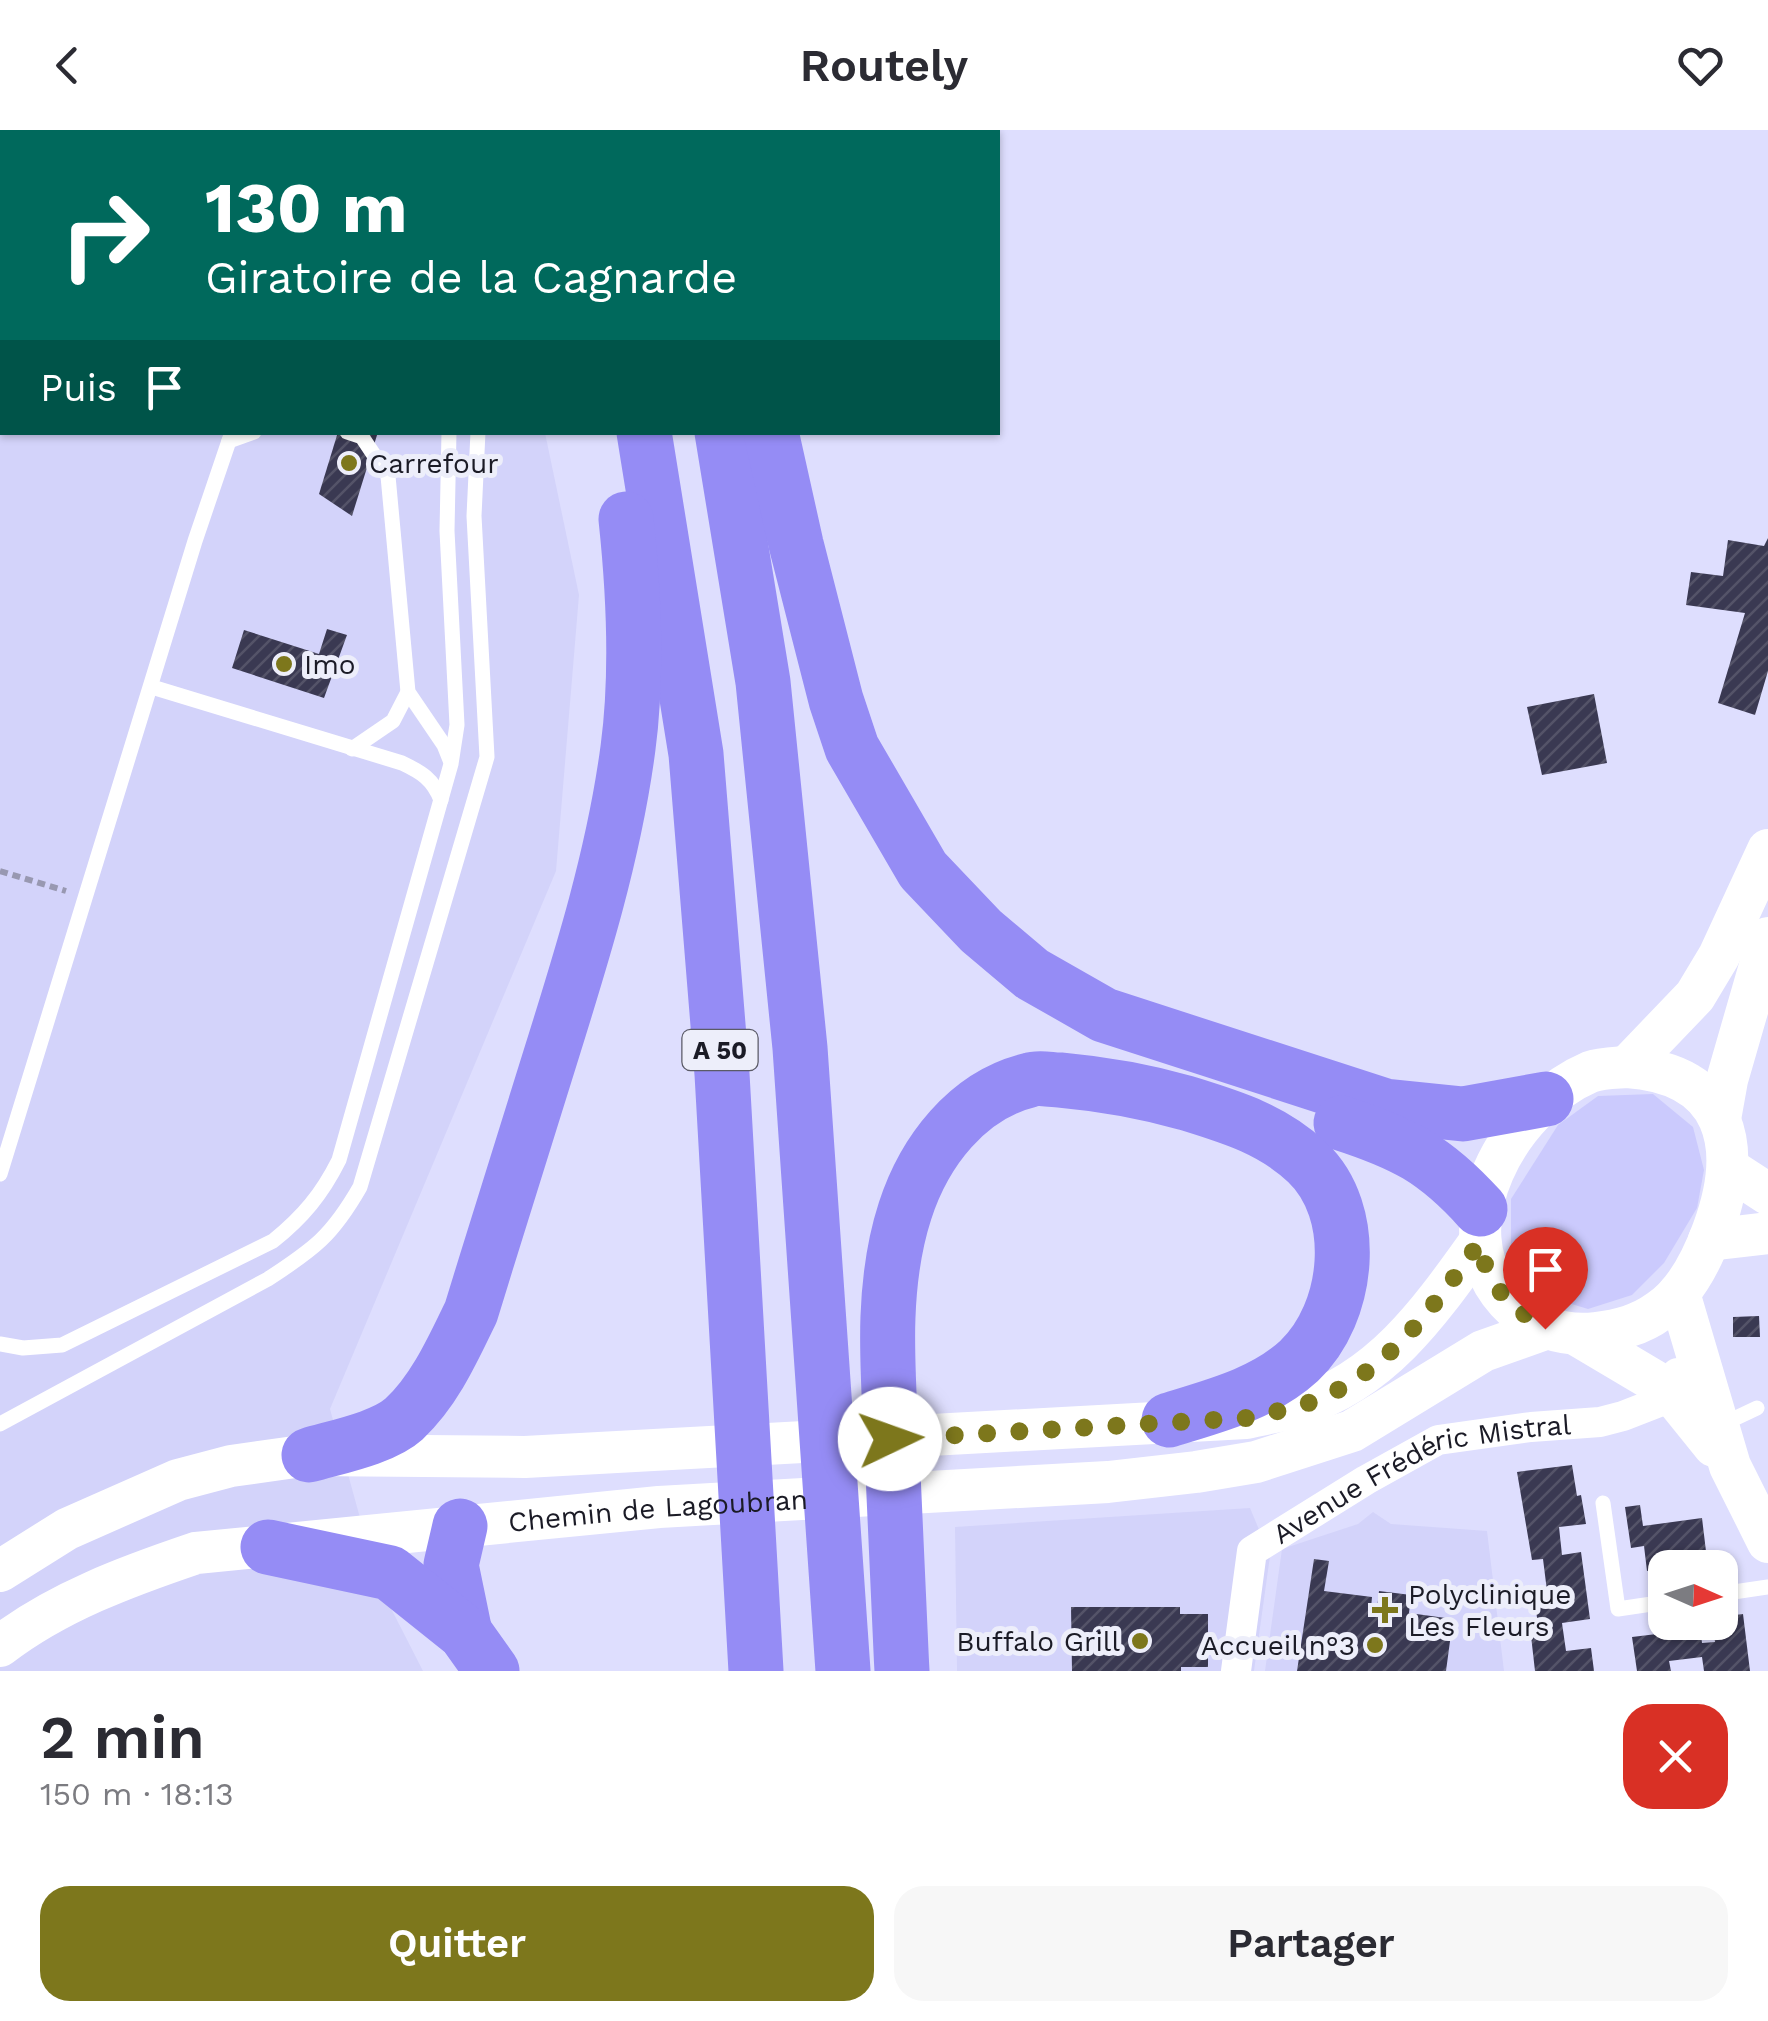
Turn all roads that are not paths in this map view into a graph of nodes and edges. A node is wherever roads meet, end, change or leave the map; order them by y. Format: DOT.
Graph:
graph roads {
  1 [pos="356,435"];
  2 [pos="449,435"];
  3 [pos="478,435"];
  4 [pos="612,435"];
  5 [pos="644,435"];
  6 [pos="722,435"];
  7 [pos="772,435"];
  8 [pos="231,437"];
  9 [pos="152,687"];
  10 [pos="408,692"];
  11 [pos="352,749"];
  12 [pos="451,764"];
  13 [pos="441,800"];
  14 [pos="1768,850"];
  15 [pos="1768,938"];
  16 [pos="1627,1067"];
  17 [pos="1033,1078"];
  18 [pos="1546,1100"];
  19 [pos="1720,1119"];
  20 [pos="1728,1168"];
  21 [pos="0,1174"];
  22 [pos="1768,1194"];
  23 [pos="1479,1226"];
  24 [pos="1768,1233"];
  25 [pos="1710,1240"];
  26 [pos="1683,1312"];
  27 [pos="1561,1332"];
  28 [pos="0,1344"];
  29 [pos="1624,1361"];
  30 [pos="1668,1389"];
  31 [pos="1756,1401"];
  32 [pos="1169,1420"];
  33 [pos="1600,1422"];
  34 [pos="0,1424"];
  35 [pos="1726,1437"];
  36 [pos="308,1455"];
  37 [pos="526,1457"];
  38 [pos="1604,1503"];
  39 [pos="460,1526"];
  40 [pos="1768,1542"];
  41 [pos="268,1547"];
  42 [pos="0,1570"];
  43 [pos="1768,1586"];
  44 [pos="1738,1591"];
  45 [pos="1648,1605"];
  46 [pos="0,1646"];
  47 [pos="479,1652"];
  48 [pos="756,1671"];
  49 [pos="843,1671"];
  50 [pos="902,1671"];
  51 [pos="1236,1671"];
  1 -- 10 [label="lane"];
  2 -- 12 [label="lane"];
  3 -- 34 [label="lane"];
  4 -- 36 [label="highway"];
  5 -- 48 [label="highway, A 50"];
  6 -- 49 [label="highway, A 50"];
  7 -- 18 [label="highway"];
  8 -- 9 [label="lane"];
  9 -- 11 [label="lane"];
  9 -- 21 [label="lane"];
  10 -- 11 [label="lane"];
  10 -- 12 [label="lane"];
  11 -- 13 [label="lane"];
  12 -- 13 [label="lane"];
  13 -- 28 [label="lane"];
  14 -- 16 [label="main road"];
  15 -- 19 [label="main road"];
  16 -- 18 [label="main road"];
  16 -- 19 [label="main road"];
  17 -- 23 [label="highway"];
  17 -- 32 [label="highway"];
  17 -- 50 [label="highway"];
  18 -- 23 [label="main road"];
  19 -- 20 [label="main road"];
  20 -- 22 [label="main road"];
  20 -- 25 [label="main road"];
  23 -- 27 [label="main road"];
  23 -- 32 [label="main road, Chemin de Lagoubran"];
  24 -- 25 [label="main road"];
  25 -- 26 [label="main road"];
  26 -- 27 [label="main road"];
  26 -- 30 [label="street"];
  26 -- 35 [label="main road"];
  27 -- 29 [label="main road"];
  27 -- 39 [label="main road, Chemin de Lagoubran"];
  29 -- 30 [label="main road"];
  29 -- 33 [label="street, Avenue Frédéric Mistral"];
  30 -- 33 [label="street, Avenue Frédéric Mistral"];
  30 -- 35 [label="main road"];
  31 -- 35 [label="lane"];
  32 -- 37 [label="main road, Chemin de Lagoubran"];
  33 -- 51 [label="street, Avenue Frédéric Mistral"];
  35 -- 40 [label="main road"];
  36 -- 37 [label="main road, Chemin de Lagoubran"];
  36 -- 42 [label="main road, Chemin de Lagoubran"];
  37 -- 39 [label="main road"];
  38 -- 45 [label="lane"];
  39 -- 41 [label="main road, Chemin de Lagoubran"];
  39 -- 47 [label="highway"];
  41 -- 46 [label="main road, Chemin de Lagoubran"];
  41 -- 47 [label="highway"];
  43 -- 44 [label="lane"];
}
